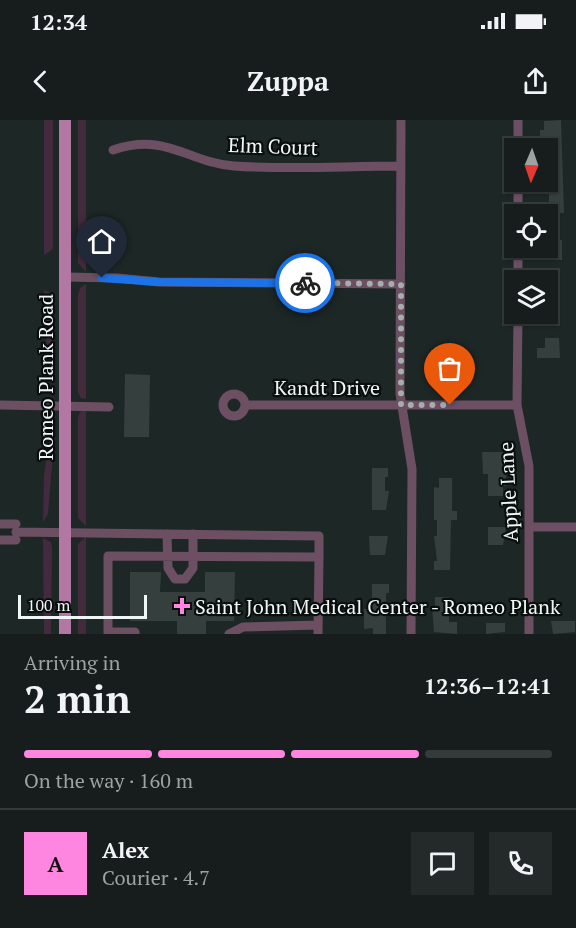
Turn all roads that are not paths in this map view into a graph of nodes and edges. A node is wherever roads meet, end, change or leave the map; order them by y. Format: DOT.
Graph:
graph roads {
  1 [pos="65,120"];
  2 [pos="401,120"];
  3 [pos="519,120"];
  4 [pos="518,138"];
  5 [pos="113,150"];
  6 [pos="400,166"];
  7 [pos="65,277"];
  8 [pos="401,284"];
  9 [pos="518,324"];
  10 [pos="65,404"];
  11 [pos="0,405"];
  12 [pos="245,405"];
  13 [pos="401,405"];
  14 [pos="517,405"];
  15 [pos="109,407"];
  16 [pos="0,524"];
  17 [pos="529,527"];
  18 [pos="576,527"];
  19 [pos="65,531"];
  20 [pos="16,532"];
  21 [pos="167,534"];
  22 [pos="193,534"];
  23 [pos="0,540"];
  24 [pos="167,556"];
  25 [pos="193,556"];
  26 [pos="319,557"];
  27 [pos="290,630"];
  28 [pos="318,630"];
  29 [pos="108,633"];
  30 [pos="65,634"];
  31 [pos="135,634"];
  32 [pos="230,634"];
  33 [pos="411,634"];
  34 [pos="529,634"];
  1 -- 7 [label="main road, Romeo Plank Road"];
  2 -- 6 [label="street"];
  3 -- 4 [label="street"];
  5 -- 6 [label="street, Elm Court"];
  6 -- 8 [label="street"];
  7 -- 8 [label="street"];
  7 -- 10 [label="main road, Romeo Plank Road"];
  8 -- 13 [label="street"];
  9 -- 14 [label="street, Apple Lane"];
  10 -- 11 [label="street"];
  10 -- 15 [label="street"];
  10 -- 19 [label="main road, Romeo Plank Road"];
  12 -- 13 [label="street, Kandt Drive"];
  13 -- 14 [label="street, Kandt Drive"];
  13 -- 33 [label="street"];
  14 -- 17 [label="street, Apple Lane"];
  16 -- 20 [label="street"];
  17 -- 18 [label="street"];
  17 -- 34 [label="street, Apple Lane"];
  19 -- 20 [label="street"];
  19 -- 21 [label="street"];
  19 -- 30 [label="main road, Romeo Plank Road"];
  20 -- 23 [label="street"];
  21 -- 22 [label="street"];
  21 -- 24 [label="street"];
  22 -- 25 [label="street"];
  22 -- 26 [label="street"];
  24 -- 25 [label="street"];
  24 -- 25 [label="street"];
  24 -- 29 [label="street"];
  25 -- 26 [label="street"];
  26 -- 28 [label="street"];
  27 -- 28 [label="street"];
  27 -- 32 [label="street"];
  29 -- 31 [label="street"];
}
